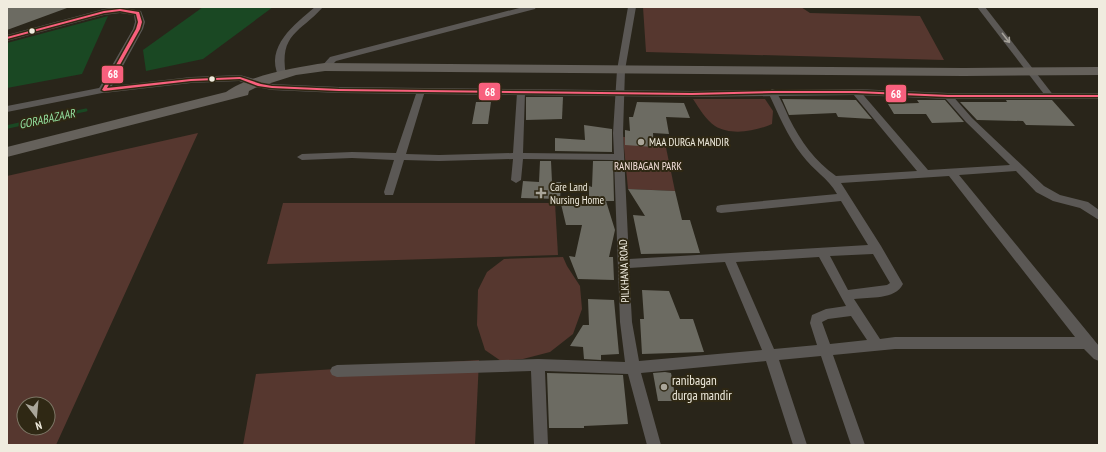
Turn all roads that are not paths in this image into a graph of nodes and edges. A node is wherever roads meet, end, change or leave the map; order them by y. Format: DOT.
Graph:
graph roads {
  1 [pos="319,7"];
  2 [pos="532,7"];
  3 [pos="632,7"];
  4 [pos="981,7"];
  5 [pos="516,9"];
  6 [pos="7,38"];
  7 [pos="325,68"];
  8 [pos="621,70"];
  9 [pos="1032,71"];
  10 [pos="1099,71"];
  11 [pos="277,77"];
  12 [pos="257,84"];
  13 [pos="104,90"];
  14 [pos="421,91"];
  15 [pos="772,92"];
  16 [pos="856,92"];
  17 [pos="521,93"];
  18 [pos="621,94"];
  19 [pos="948,96"];
  20 [pos="1050,96"];
  21 [pos="1099,96"];
  22 [pos="7,109"];
  23 [pos="7,152"];
  24 [pos="518,156"];
  25 [pos="302,157"];
  26 [pos="400,157"];
  27 [pos="619,157"];
  28 [pos="1018,168"];
  29 [pos="951,172"];
  30 [pos="925,174"];
  31 [pos="516,180"];
  32 [pos="834,180"];
  33 [pos="389,192"];
  34 [pos="844,197"];
  35 [pos="721,208"];
  36 [pos="1099,216"];
  37 [pos="877,249"];
  38 [pos="823,253"];
  39 [pos="729,259"];
  40 [pos="622,264"];
  41 [pos="845,295"];
  42 [pos="855,310"];
  43 [pos="1087,343"];
  44 [pos="877,345"];
  45 [pos="824,349"];
  46 [pos="770,354"];
  47 [pos="1099,355"];
  48 [pos="538,365"];
  49 [pos="633,368"];
  50 [pos="337,371"];
  51 [pos="541,445"];
  52 [pos="654,445"];
  53 [pos="800,445"];
  54 [pos="858,445"];
  1 -- 11 [label="street"];
  2 -- 5 [label="street"];
  3 -- 8 [label="street, PILKHANA ROAD"];
  4 -- 9 [label="street, one-way"];
  5 -- 7 [label="street"];
  6 -- 13 [label="street"];
  7 -- 8 [label="main road"];
  7 -- 11 [label="main road"];
  8 -- 9 [label="main road"];
  8 -- 18 [label="street, PILKHANA ROAD"];
  9 -- 10 [label="main road"];
  9 -- 20 [label="street"];
  11 -- 12 [label="main road"];
  12 -- 13 [label="street"];
  12 -- 14 [label="street"];
  12 -- 23 [label="main road"];
  13 -- 22 [label="street"];
  14 -- 17 [label="street"];
  14 -- 26 [label="street"];
  15 -- 16 [label="street"];
  15 -- 18 [label="street"];
  15 -- 32 [label="street"];
  16 -- 19 [label="street"];
  16 -- 30 [label="street"];
  17 -- 18 [label="street"];
  17 -- 24 [label="street"];
  18 -- 27 [label="street, PILKHANA ROAD"];
  19 -- 20 [label="street"];
  19 -- 28 [label="street"];
  20 -- 21 [label="street"];
  24 -- 26 [label="street"];
  24 -- 27 [label="street"];
  24 -- 31 [label="street"];
  25 -- 26 [label="street"];
  26 -- 33 [label="street"];
  27 -- 40 [label="street, PILKHANA ROAD"];
  28 -- 29 [label="street"];
  28 -- 36 [label="street"];
  29 -- 30 [label="street"];
  29 -- 43 [label="street"];
  30 -- 32 [label="street"];
  32 -- 34 [label="street"];
  34 -- 35 [label="street"];
  34 -- 37 [label="street"];
  37 -- 38 [label="street"];
  37 -- 41 [label="street"];
  38 -- 39 [label="street"];
  38 -- 41 [label="street"];
  39 -- 40 [label="street"];
  39 -- 46 [label="street"];
  40 -- 49 [label="street, PILKHANA ROAD"];
  41 -- 42 [label="street"];
  42 -- 44 [label="street"];
  42 -- 45 [label="street"];
  43 -- 44 [label="street"];
  43 -- 47 [label="street"];
  44 -- 45 [label="street"];
  45 -- 46 [label="street"];
  45 -- 54 [label="street"];
  46 -- 49 [label="street"];
  46 -- 53 [label="street"];
  48 -- 49 [label="street"];
  48 -- 50 [label="street"];
  48 -- 51 [label="street"];
  49 -- 52 [label="street, PILKHANA ROAD"];
}
